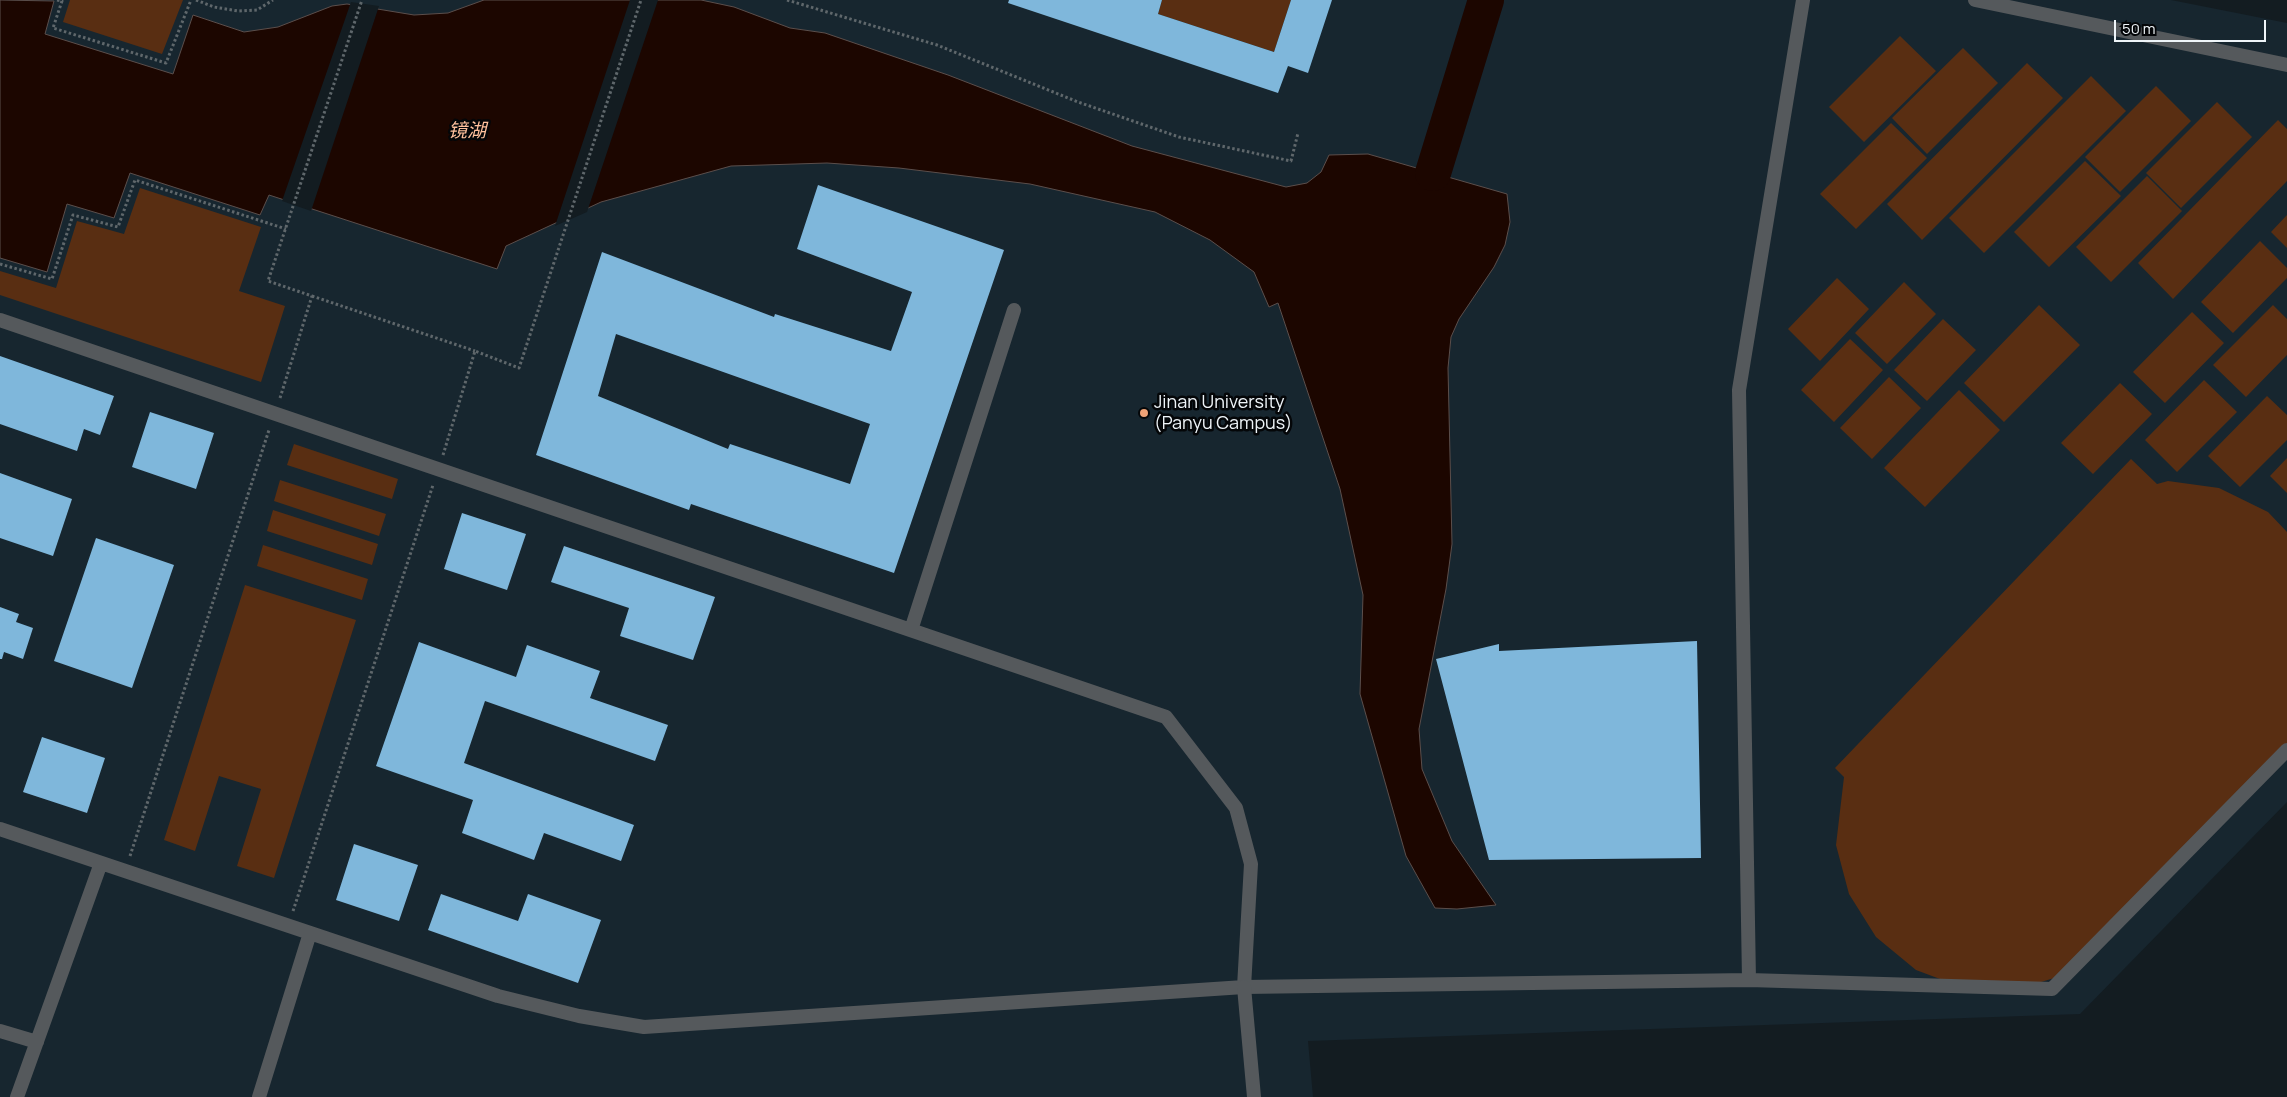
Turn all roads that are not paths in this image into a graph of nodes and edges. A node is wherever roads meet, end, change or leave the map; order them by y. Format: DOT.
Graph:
graph roads {
  1 [pos="1802,0"];
  2 [pos="1975,0"];
  3 [pos="2287,65"];
  4 [pos="1014,310"];
  5 [pos="0,320"];
  6 [pos="911,630"];
  7 [pos="2287,750"];
  8 [pos="0,829"];
  9 [pos="101,863"];
  10 [pos="310,933"];
  11 [pos="1748,980"];
  12 [pos="1244,987"];
  13 [pos="0,1031"];
  14 [pos="37,1042"];
  15 [pos="17,1097"];
  16 [pos="259,1097"];
  17 [pos="1254,1097"];
  1 -- 11 [label="street"];
  2 -- 3 [label="street"];
  4 -- 6 [label="street"];
  5 -- 6 [label="street"];
  6 -- 12 [label="street"];
  7 -- 11 [label="street"];
  8 -- 9 [label="street"];
  9 -- 10 [label="street"];
  9 -- 14 [label="street"];
  10 -- 12 [label="street"];
  10 -- 16 [label="street"];
  11 -- 12 [label="street"];
  12 -- 17 [label="street"];
  13 -- 14 [label="street"];
  14 -- 15 [label="street"];
}
